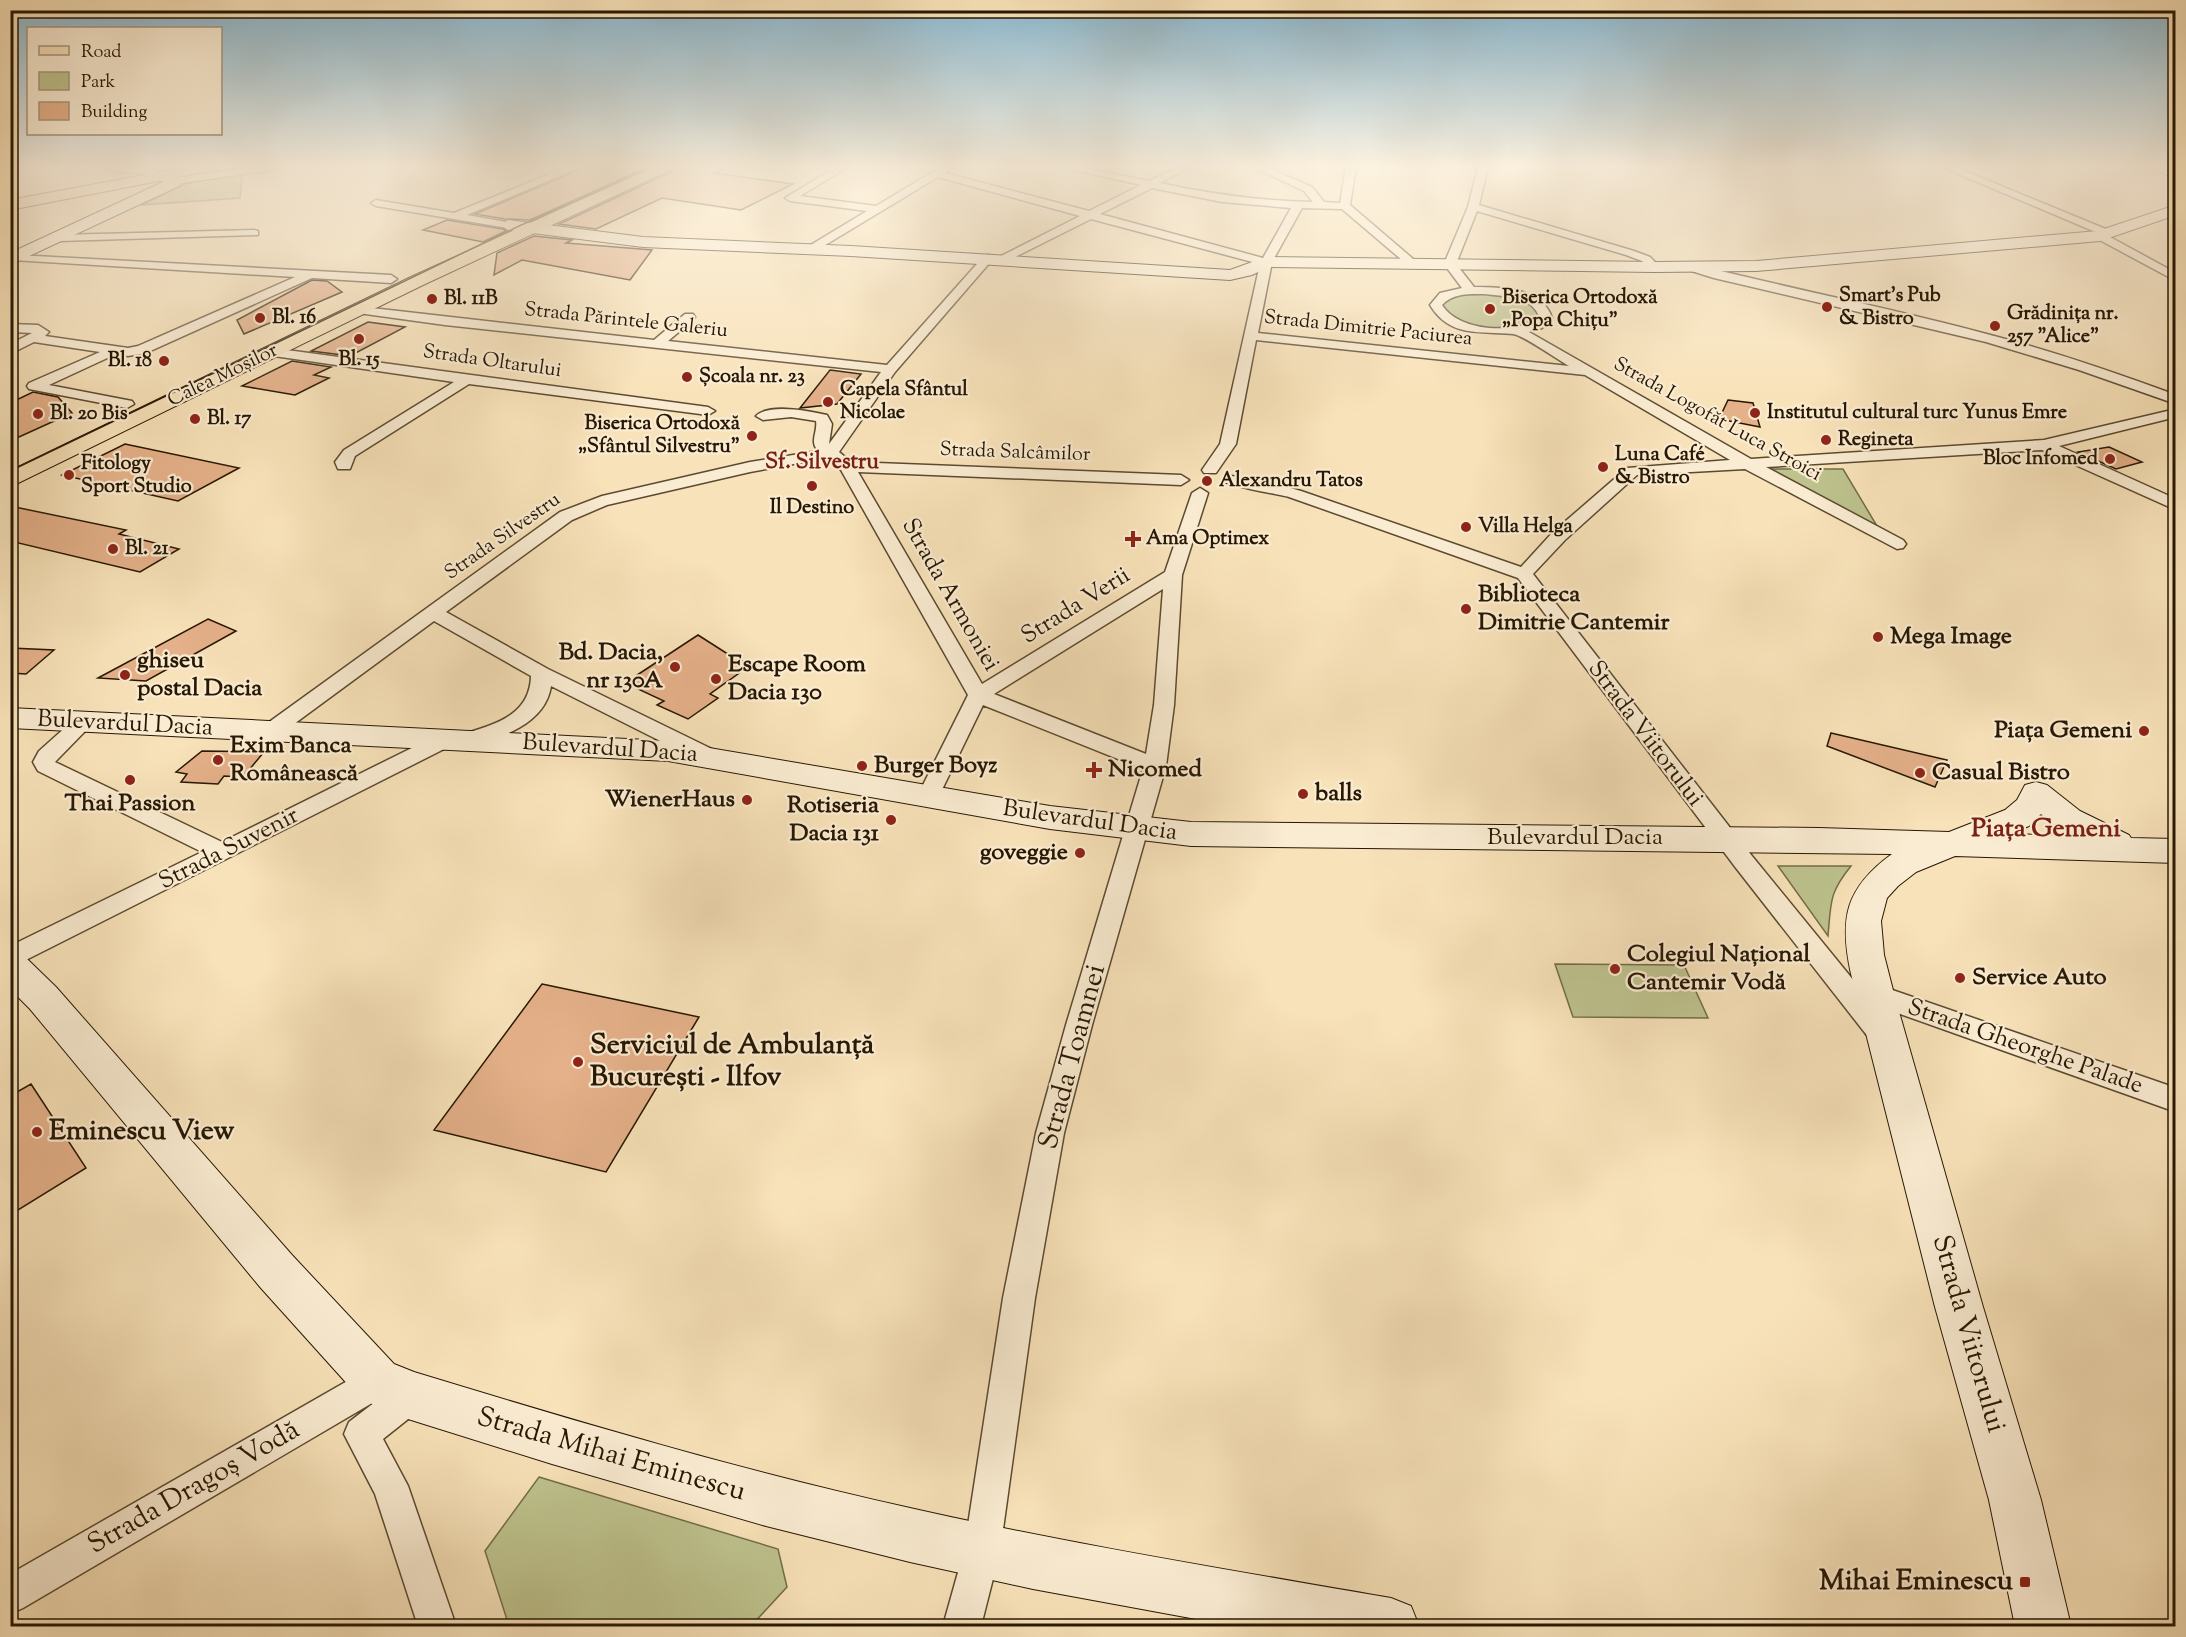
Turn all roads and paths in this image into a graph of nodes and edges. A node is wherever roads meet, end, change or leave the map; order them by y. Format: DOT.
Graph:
graph roads {
  1 [pos="46,243"];
  2 [pos="468,243"];
  3 [pos="497,243"];
  4 [pos="682,243"];
  5 [pos="821,243"];
  6 [pos="1030,243"];
  7 [pos="1197,243"];
  8 [pos="1276,243"];
  9 [pos="1389,243"];
  10 [pos="1458,243"];
  11 [pos="1595,243"];
  12 [pos="2010,243"];
  13 [pos="2118,243"];
  14 [pos="813,248"];
  15 [pos="12,258"];
  16 [pos="996,259"];
  17 [pos="1266,262"];
  18 [pos="1413,264"];
  19 [pos="1450,264"];
  20 [pos="1654,267"];
  21 [pos="1689,267"];
  22 [pos="1744,267"];
  23 [pos="313,274"];
  24 [pos="2175,278"];
  25 [pos="391,279"];
  26 [pos="1755,286"];
  27 [pos="1470,290"];
  28 [pos="358,309"];
  29 [pos="689,317"];
  30 [pos="10,328"];
  31 [pos="1518,331"];
  32 [pos="1251,336"];
  33 [pos="32,338"];
  34 [pos="657,344"];
  35 [pos="117,349"];
  36 [pos="10,350"];
  37 [pos="272,352"];
  38 [pos="890,369"];
  39 [pos="1589,373"];
  40 [pos="467,380"];
  41 [pos="2175,400"];
  42 [pos="127,404"];
  43 [pos="708,411"];
  44 [pos="2175,413"];
  45 [pos="763,416"];
  46 [pos="2044,445"];
  47 [pos="831,453"];
  48 [pos="10,459"];
  49 [pos="1749,464"];
  50 [pos="344,466"];
  51 [pos="847,467"];
  52 [pos="1210,470"];
  53 [pos="10,480"];
  54 [pos="1182,480"];
  55 [pos="1216,490"];
  56 [pos="2175,505"];
  57 [pos="1897,544"];
  58 [pos="1524,574"];
  59 [pos="1173,576"];
  60 [pos="434,613"];
  61 [pos="541,673"];
  62 [pos="978,695"];
  63 [pos="10,718"];
  64 [pos="84,722"];
  65 [pos="272,730"];
  66 [pos="457,740"];
  67 [pos="708,756"];
  68 [pos="1155,766"];
  69 [pos="928,797"];
  70 [pos="1138,830"];
  71 [pos="1726,838"];
  72 [pos="1956,842"];
  73 [pos="2138,849"];
  74 [pos="2175,851"];
  75 [pos="222,852"];
  76 [pos="10,958"];
  77 [pos="10,965"];
  78 [pos="1875,994"];
  79 [pos="1888,1043"];
  80 [pos="2175,1100"];
  81 [pos="393,1388"];
  82 [pos="333,1407"];
  83 [pos="361,1434"];
  84 [pos="982,1551"];
  85 [pos="10,1595"];
  86 [pos="437,1626"];
  87 [pos="962,1626"];
  88 [pos="1392,1626"];
  89 [pos="2043,1626"];
  1 -- 15 [label="street"];
  2 -- 25 [label="main road, Calea Moșilor"];
  3 -- 28 [label="main road, Calea Moșilor"];
  4 -- 14 [label="street"];
  5 -- 14 [label="street"];
  6 -- 16 [label="street"];
  7 -- 17 [label="street"];
  8 -- 17 [label="street"];
  9 -- 18 [label="street"];
  10 -- 19 [label="street"];
  11 -- 20 [label="street"];
  12 -- 22 [label="street"];
  13 -- 24 [label="street"];
  14 -- 16 [label="street"];
  15 -- 23 [label="street"];
  16 -- 17 [label="street"];
  16 -- 38 [label="street"];
  17 -- 18 [label="street"];
  17 -- 32 [label="street"];
  18 -- 19 [label="street"];
  19 -- 20 [label="street"];
  19 -- 27 [label="street"];
  20 -- 21 [label="street"];
  21 -- 22 [label="street"];
  21 -- 26 [label="street"];
  22 -- 26 [label="street"];
  23 -- 25 [label="street"];
  23 -- 35 [label="street"];
  25 -- 42 [label="main road, Calea Moșilor"];
  26 -- 41 [label="street"];
  27 -- 31 [label="street"];
  27 -- 31 [label="street"];
  28 -- 34 [label="street, Strada Părintele Galeriu"];
  28 -- 37 [label="main road, Calea Moșilor"];
  29 -- 34 [label="street"];
  30 -- 33 [label="street"];
  31 -- 39 [label="street, Strada Logofăt Luca Stroici"];
  32 -- 39 [label="street, Strada Dimitrie Paciurea"];
  32 -- 52 [label="street"];
  33 -- 35 [label="street"];
  33 -- 36 [label="street"];
  34 -- 38 [label="street, Strada Părintele Galeriu"];
  35 -- 42 [label="street"];
  37 -- 40 [label="street, Strada Oltarului"];
  37 -- 53 [label="main road, Calea Moșilor"];
  38 -- 47 [label="street"];
  39 -- 49 [label="street, Strada Logofăt Luca Stroici"];
  40 -- 43 [label="street, Strada Oltarului"];
  40 -- 50 [label="street"];
  42 -- 48 [label="main road, Calea Moșilor"];
  44 -- 46 [label="street"];
  45 -- 47 [label="street"];
  46 -- 49 [label="street"];
  46 -- 56 [label="street"];
  47 -- 51 [label="street, Strada Armoniei"];
  47 -- 60 [label="street, Strada Silvestru"];
  49 -- 57 [label="street, Strada Logofăt Luca Stroici"];
  49 -- 58 [label="street"];
  51 -- 54 [label="street, Strada Salcâmilor"];
  51 -- 62 [label="street, Strada Armoniei"];
  52 -- 54 [label="street"];
  52 -- 55 [label="street"];
  54 -- 55 [label="street"];
  55 -- 58 [label="street"];
  55 -- 59 [label="street, Strada Toamnei"];
  58 -- 71 [label="street, Strada Viitorului"];
  59 -- 62 [label="street, Strada Verii"];
  59 -- 68 [label="street, Strada Toamnei"];
  60 -- 61 [label="street"];
  60 -- 65 [label="street, Strada Silvestru"];
  61 -- 66 [label="street, Strada Suvenir"];
  61 -- 67 [label="street"];
  62 -- 68 [label="street, Strada Armoniei"];
  62 -- 69 [label="street"];
  63 -- 64 [label="street, Bulevardul Dacia"];
  64 -- 65 [label="street, Bulevardul Dacia"];
  64 -- 75 [label="street"];
  65 -- 66 [label="street, Bulevardul Dacia"];
  66 -- 67 [label="street, Bulevardul Dacia"];
  66 -- 75 [label="street, Strada Suvenir"];
  67 -- 69 [label="street, Bulevardul Dacia"];
  68 -- 70 [label="street, Strada Toamnei"];
  69 -- 70 [label="street, Bulevardul Dacia"];
  70 -- 71 [label="street, Bulevardul Dacia"];
  70 -- 84 [label="street, Strada Toamnei"];
  71 -- 72 [label="street, Bulevardul Dacia"];
  71 -- 79 [label="street, Strada Viitorului"];
  72 -- 73 [label="street, Bulevardul Dacia"];
  72 -- 73 [label="street, Strada Viitorului"];
  72 -- 78 [label="street, Strada Viitorului"];
  73 -- 74 [label="street, Bulevardul Dacia"];
  75 -- 76 [label="street, Strada Suvenir"];
  77 -- 81 [label="street"];
  78 -- 79 [label="street, Strada Viitorului"];
  78 -- 80 [label="street, Strada Gheorghe Palade"];
  79 -- 89 [label="street, Strada Viitorului"];
  81 -- 82 [label="street, Strada Dragoș Vodă"];
  81 -- 83 [label="street"];
  81 -- 84 [label="street, Strada Mihai Eminescu"];
  82 -- 83 [label="street"];
  82 -- 85 [label="street, Strada Dragoș Vodă"];
  83 -- 86 [label="street"];
  84 -- 87 [label="street, Strada Toamnei"];
  84 -- 88 [label="street, Strada Mihai Eminescu"];
}
